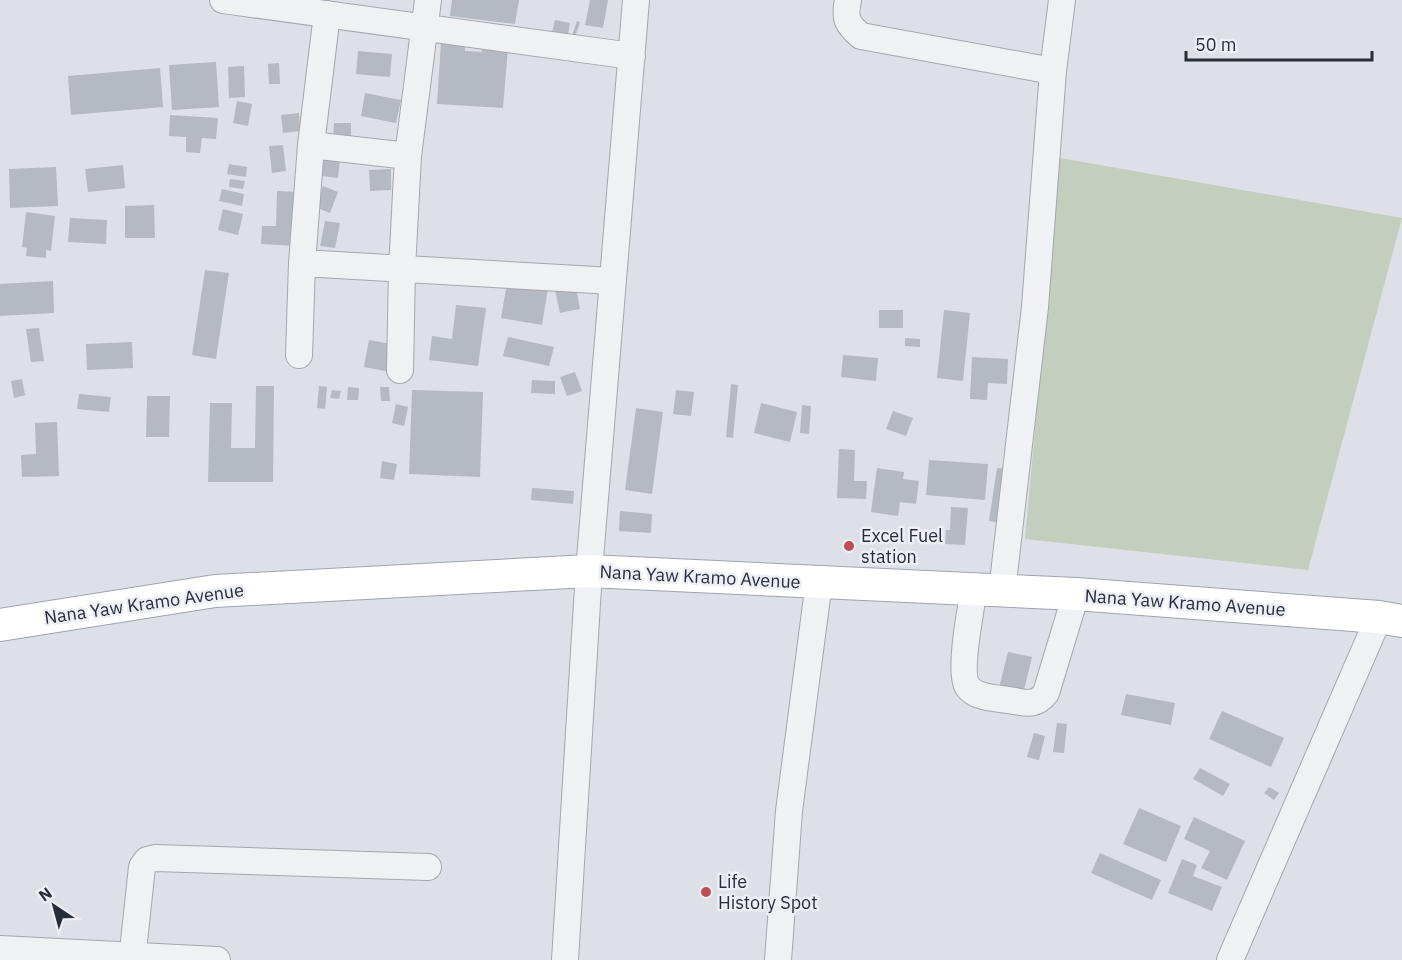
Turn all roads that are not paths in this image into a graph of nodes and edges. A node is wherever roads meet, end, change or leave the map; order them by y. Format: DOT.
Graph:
graph roads {
  1 [pos="223,0"];
  2 [pos="429,0"];
  3 [pos="636,0"];
  4 [pos="848,0"];
  5 [pos="1062,0"];
  6 [pos="327,14"];
  7 [pos="425,28"];
  8 [pos="632,56"];
  9 [pos="1053,71"];
  10 [pos="310,145"];
  11 [pos="408,156"];
  12 [pos="302,263"];
  13 [pos="402,269"];
  14 [pos="613,281"];
  15 [pos="299,355"];
  16 [pos="400,370"];
  17 [pos="589,571"];
  18 [pos="819,582"];
  19 [pos="988,590"];
  20 [pos="1076,594"];
  21 [pos="1391,619"];
  22 [pos="0,625"];
  23 [pos="428,867"];
  24 [pos="0,949"];
  25 [pos="132,957"];
  26 [pos="217,960"];
  27 [pos="565,960"];
  28 [pos="778,960"];
  29 [pos="1230,960"];
  1 -- 6 [label="street"];
  2 -- 7 [label="street"];
  3 -- 8 [label="street"];
  4 -- 9 [label="street"];
  5 -- 9 [label="street"];
  6 -- 7 [label="street"];
  6 -- 10 [label="street"];
  7 -- 8 [label="street"];
  7 -- 11 [label="street"];
  8 -- 14 [label="street"];
  9 -- 19 [label="street"];
  10 -- 11 [label="street"];
  10 -- 12 [label="street"];
  11 -- 13 [label="street"];
  12 -- 13 [label="street"];
  12 -- 15 [label="street"];
  13 -- 14 [label="street"];
  13 -- 16 [label="street"];
  14 -- 17 [label="street"];
  17 -- 18 [label="main road, Nana Yaw Kramo Avenue"];
  17 -- 22 [label="main road, Nana Yaw Kramo Avenue"];
  17 -- 27 [label="street"];
  18 -- 19 [label="main road, Nana Yaw Kramo Avenue"];
  18 -- 28 [label="street"];
  19 -- 20 [label="main road, Nana Yaw Kramo Avenue"];
  19 -- 20 [label="street"];
  20 -- 21 [label="main road, Nana Yaw Kramo Avenue"];
  21 -- 29 [label="street"];
  23 -- 25 [label="street"];
  24 -- 25 [label="street"];
  25 -- 26 [label="street"];
}
